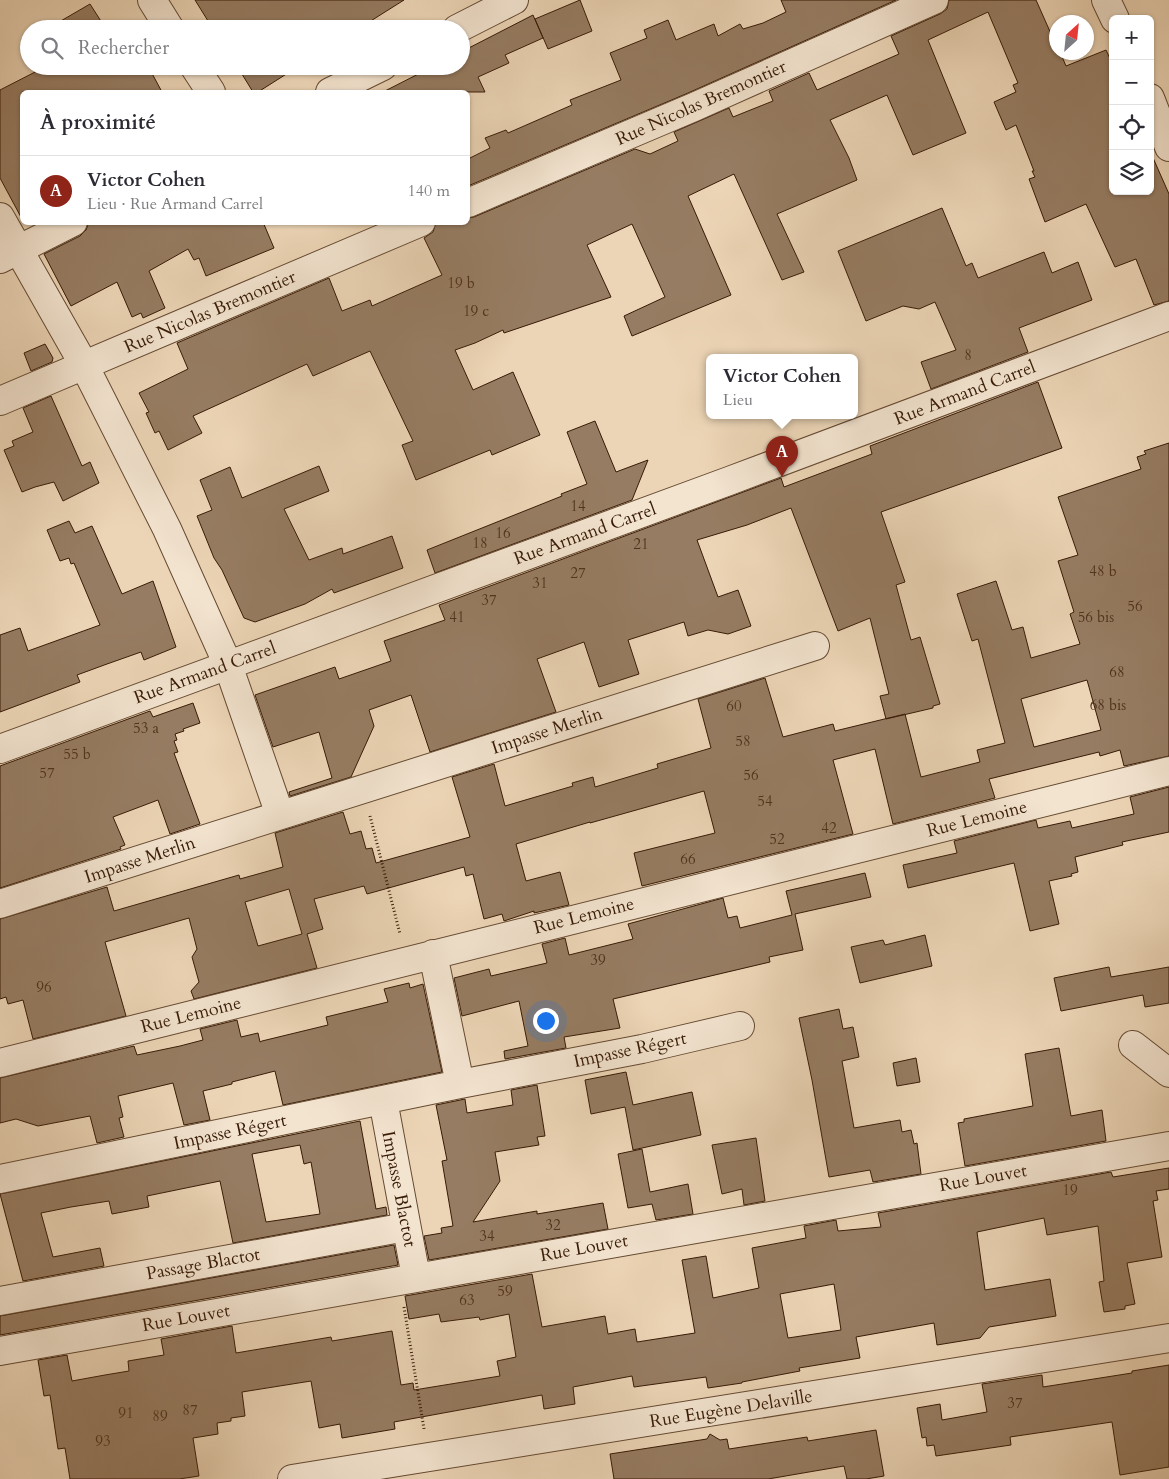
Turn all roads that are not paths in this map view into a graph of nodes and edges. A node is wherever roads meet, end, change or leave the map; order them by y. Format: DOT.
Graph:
graph roads {
  1 [pos="152,0"];
  2 [pos="514,0"];
  3 [pos="934,0"];
  4 [pos="1106,0"];
  5 [pos="1113,15"];
  6 [pos="164,20"];
  7 [pos="470,22"];
  8 [pos="200,75"];
  9 [pos="364,75"];
  10 [pos="210,90"];
  11 [pos="334,90"];
  12 [pos="1158,105"];
  13 [pos="1169,147"];
  14 [pos="470,202"];
  15 [pos="0,217"];
  16 [pos="67,225"];
  17 [pos="414,225"];
  18 [pos="9,255"];
  19 [pos="1169,316"];
  20 [pos="84,365"];
  21 [pos="0,401"];
  22 [pos="815,646"];
  23 [pos="228,665"];
  24 [pos="0,748"];
  25 [pos="1169,771"];
  26 [pos="280,815"];
  27 [pos="0,904"];
  28 [pos="433,954"];
  29 [pos="740,1026"];
  30 [pos="1132,1045"];
  31 [pos="0,1063"];
  32 [pos="1169,1074"];
  33 [pos="460,1084"];
  34 [pos="383,1100"];
  35 [pos="1169,1146"];
  36 [pos="0,1179"];
  37 [pos="406,1227"];
  38 [pos="408,1279"];
  39 [pos="0,1301"];
  40 [pos="1169,1338"];
  41 [pos="0,1351"];
  42 [pos="292,1479"];
  1 -- 6 [label="street"];
  2 -- 7 [label="street"];
  3 -- 14 [label="street, Rue Nicolas Bremontier"];
  4 -- 5 [label="street"];
  8 -- 10 [label="street"];
  9 -- 11 [label="street"];
  12 -- 13 [label="street"];
  15 -- 18 [label="street"];
  16 -- 18 [label="street"];
  17 -- 20 [label="street, Rue Nicolas Bremontier"];
  18 -- 20 [label="street"];
  19 -- 23 [label="street, Rue Armand Carrel"];
  20 -- 21 [label="street, Rue Nicolas Bremontier"];
  20 -- 23 [label="street"];
  22 -- 26 [label="street, Impasse Merlin"];
  23 -- 24 [label="street, Rue Armand Carrel"];
  23 -- 26 [label="street"];
  25 -- 28 [label="street, Rue Lemoine"];
  26 -- 27 [label="street, Impasse Merlin"];
  28 -- 31 [label="street, Rue Lemoine"];
  28 -- 33 [label="street"];
  29 -- 33 [label="street, Impasse Régert"];
  30 -- 32 [label="street"];
  33 -- 34 [label="street, Impasse Régert"];
  34 -- 36 [label="street, Impasse Régert"];
  34 -- 37 [label="street, Impasse Blactot"];
  35 -- 38 [label="street, Rue Louvet"];
  37 -- 38 [label="street, Impasse Blactot"];
  37 -- 39 [label="street, Passage Blactot"];
  38 -- 41 [label="street, Rue Louvet"];
  40 -- 42 [label="street, Rue Eugène Delaville"];
}
